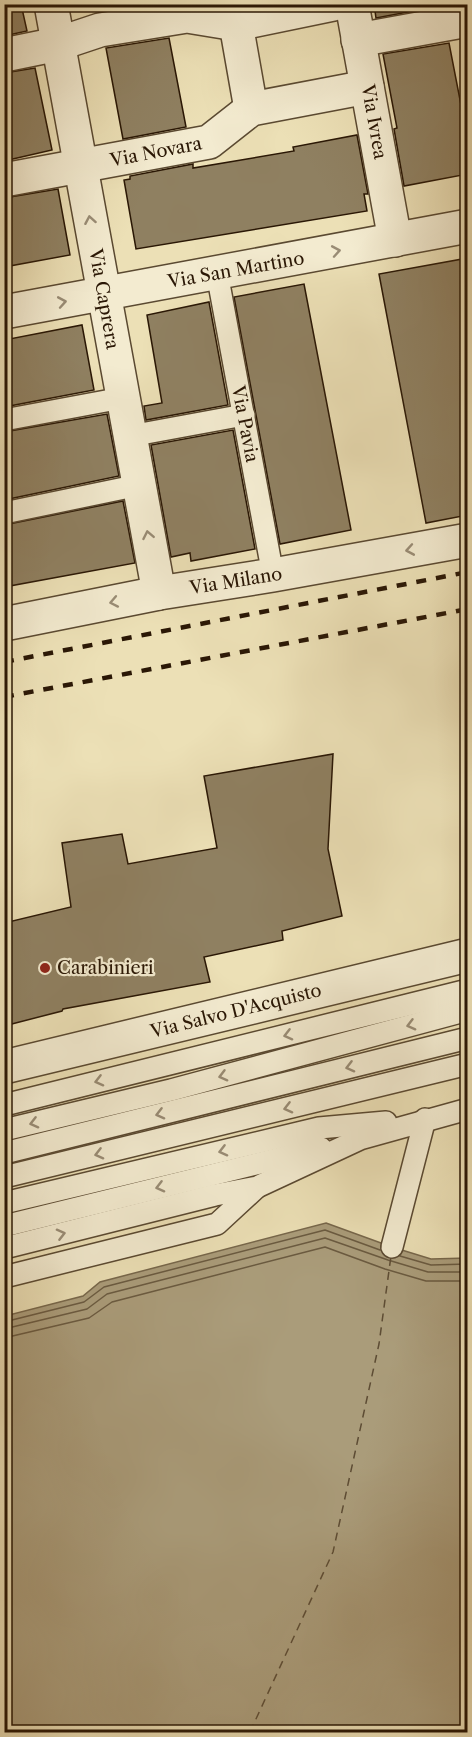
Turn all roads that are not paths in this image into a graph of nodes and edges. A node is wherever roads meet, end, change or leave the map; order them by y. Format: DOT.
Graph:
graph roads {
  1 [pos="51,4"];
  2 [pos="333,4"];
  3 [pos="352,4"];
  4 [pos="468,20"];
  5 [pos="236,24"];
  6 [pos="358,39"];
  7 [pos="58,44"];
  8 [pos="4,55"];
  9 [pos="367,87"];
  10 [pos="251,110"];
  11 [pos="80,166"];
  12 [pos="4,180"];
  13 [pos="468,226"];
  14 [pos="395,240"];
  15 [pos="217,273"];
  16 [pos="104,294"];
  17 [pos="4,312"];
  18 [pos="122,398"];
  19 [pos="243,415"];
  20 [pos="4,420"];
  21 [pos="130,436"];
  22 [pos="139,486"];
  23 [pos="4,513"];
  24 [pos="468,540"];
  25 [pos="273,575"];
  26 [pos="159,593"];
  27 [pos="4,624"];
  28 [pos="468,955"];
  29 [pos="468,990"];
  30 [pos="468,1010"];
  31 [pos="468,1038"];
  32 [pos="468,1064"];
  33 [pos="4,1067"];
  34 [pos="4,1105"];
  35 [pos="468,1108"];
  36 [pos="425,1119"];
  37 [pos="4,1131"];
  38 [pos="360,1139"];
  39 [pos="4,1153"];
  40 [pos="4,1178"];
  41 [pos="256,1187"];
  42 [pos="4,1203"];
  43 [pos="4,1226"];
  44 [pos="392,1247"];
  45 [pos="4,1248"];
  46 [pos="4,1277"];
  1 -- 7 [label="street, Via Caprera"];
  2 -- 5 [label="street"];
  3 -- 6 [label="street, Via Ivrea"];
  4 -- 6 [label="street"];
  5 -- 7 [label="street"];
  5 -- 10 [label="street"];
  6 -- 9 [label="street, Via Ivrea"];
  7 -- 8 [label="street"];
  7 -- 11 [label="street, Via Caprera"];
  9 -- 10 [label="street, Via Novara"];
  9 -- 14 [label="street, Via Ivrea"];
  10 -- 11 [label="street, Via Novara"];
  11 -- 12 [label="street, Via Novara"];
  16 -- 11 [label="street, Via Caprera, one-way"];
  13 -- 14 [label="street, Via San Martino"];
  15 -- 14 [label="street, Via San Martino, one-way"];
  15 -- 16 [label="street, Via San Martino"];
  15 -- 19 [label="lane, Via Pavia"];
  17 -- 16 [label="street, Via San Martino, one-way"];
  16 -- 18 [label="street, Via Caprera"];
  18 -- 20 [label="lane"];
  18 -- 21 [label="street, Via Caprera"];
  19 -- 21 [label="lane"];
  19 -- 25 [label="lane, Via Pavia"];
  21 -- 22 [label="street, Via Caprera"];
  22 -- 23 [label="lane"];
  26 -- 22 [label="street, Via Caprera, one-way"];
  24 -- 25 [label="street, Via Milano, one-way"];
  25 -- 26 [label="street, Via Milano"];
  26 -- 27 [label="street, Via Milano, one-way"];
  28 -- 33 [label="street, Via Salvo D'Acquisto"];
  29 -- 34 [label="lane, one-way"];
  30 -- 37 [label="lane, one-way"];
  31 -- 39 [label="lane, one-way"];
  32 -- 40 [label="lane, one-way"];
  35 -- 36 [label="lane"];
  36 -- 38 [label="lane"];
  36 -- 42 [label="lane, one-way"];
  36 -- 44 [label="lane"];
  38 -- 41 [label="lane"];
  38 -- 43 [label="lane, one-way"];
  45 -- 41 [label="lane, one-way"];
  41 -- 46 [label="lane"];
}
